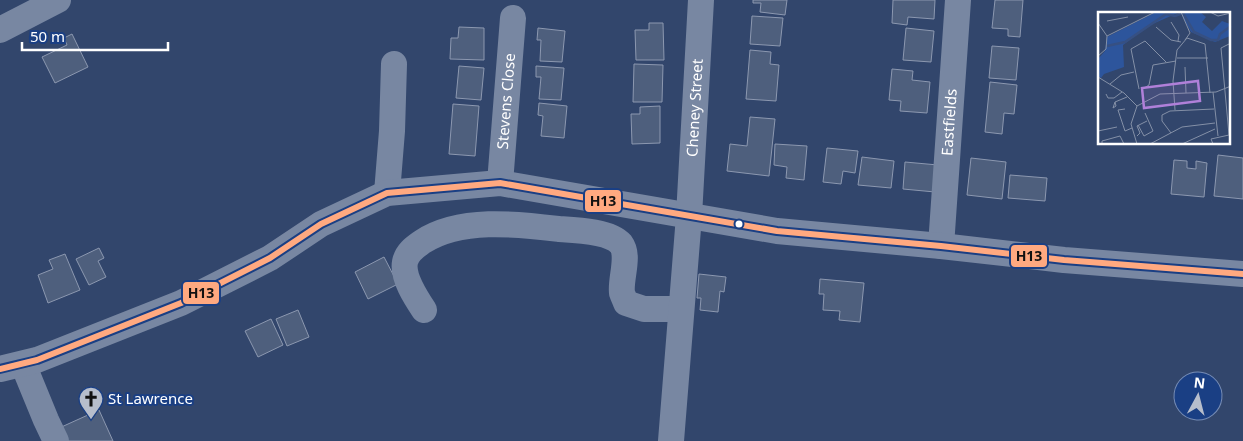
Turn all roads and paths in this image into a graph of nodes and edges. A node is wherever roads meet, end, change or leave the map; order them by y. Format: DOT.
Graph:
graph roads {
  1 [pos="58,0"];
  2 [pos="701,0"];
  3 [pos="958,0"];
  4 [pos="513,18"];
  5 [pos="0,30"];
  6 [pos="394,64"];
  7 [pos="500,183"];
  8 [pos="387,193"];
  9 [pos="689,216"];
  10 [pos="941,246"];
  11 [pos="1243,274"];
  12 [pos="682,309"];
  13 [pos="424,310"];
  14 [pos="11,366"];
  15 [pos="56,441"];
  16 [pos="671,441"];
  1 -- 5 [label="street"];
  2 -- 9 [label="street, Cheney Street"];
  3 -- 10 [label="street, Eastfields"];
  4 -- 7 [label="street, Stevens Close"];
  6 -- 8 [label="street"];
  7 -- 8 [label="street"];
  7 -- 9 [label="street"];
  8 -- 14 [label="street"];
  9 -- 10 [label="street"];
  9 -- 12 [label="street, Cheney Street"];
  10 -- 11 [label="street"];
  12 -- 13 [label="street"];
  12 -- 16 [label="street, Cheney Street"];
  14 -- 15 [label="street"];
}
